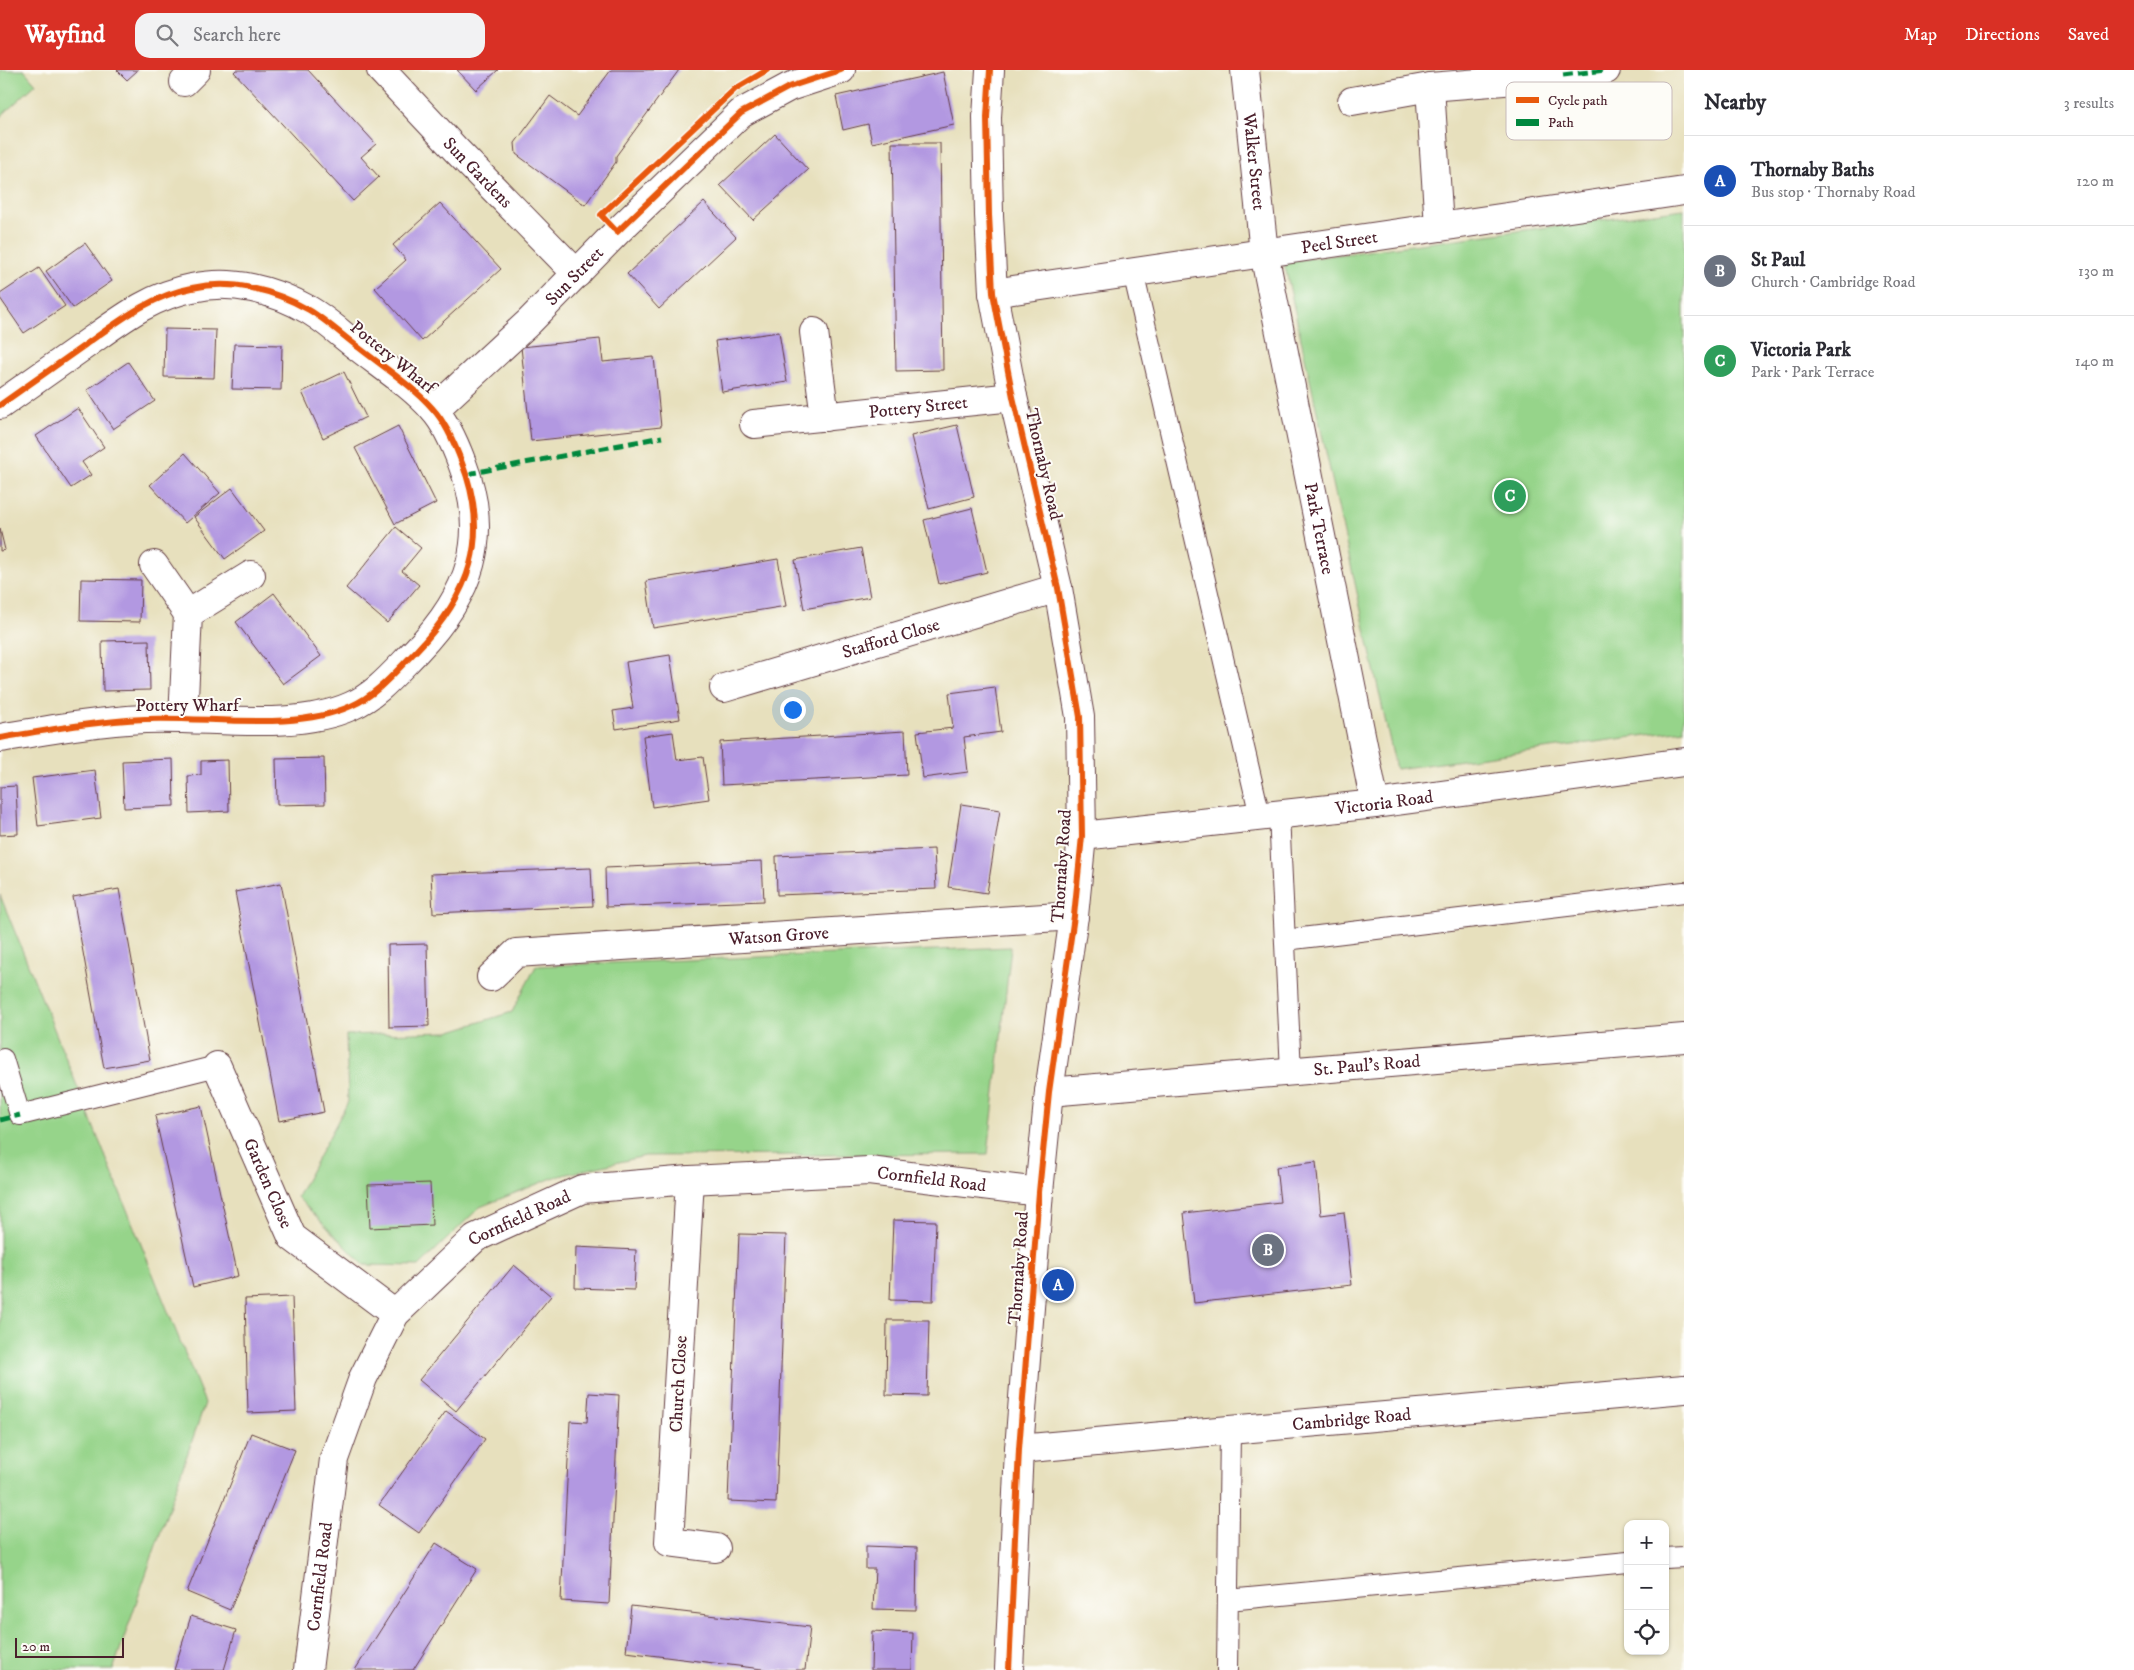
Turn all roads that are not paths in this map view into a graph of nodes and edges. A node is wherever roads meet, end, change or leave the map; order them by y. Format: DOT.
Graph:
graph roads {
  1 [pos="382,70"];
  2 [pos="841,70"];
  3 [pos="990,70"];
  4 [pos="1245,70"];
  5 [pos="1606,70"];
  6 [pos="1430,87"];
  7 [pos="1352,101"];
  8 [pos="1684,191"];
  9 [pos="1439,227"];
  10 [pos="1264,253"];
  11 [pos="1133,272"];
  12 [pos="577,274"];
  13 [pos="993,293"];
  14 [pos="814,332"];
  15 [pos="1013,397"];
  16 [pos="0,405"];
  17 [pos="434,410"];
  18 [pos="825,416"];
  19 [pos="754,424"];
  20 [pos="154,565"];
  21 [pos="251,575"];
  22 [pos="1058,588"];
  23 [pos="188,614"];
  24 [pos="724,688"];
  25 [pos="183,719"];
  26 [pos="0,738"];
  27 [pos="1684,762"];
  28 [pos="1375,804"];
  29 [pos="1270,815"];
  30 [pos="1082,836"];
  31 [pos="1684,892"];
  32 [pos="1074,916"];
  33 [pos="1285,940"];
  34 [pos="492,977"];
  35 [pos="1684,1038"];
  36 [pos="3,1059"];
  37 [pos="217,1066"];
  38 [pos="1291,1072"];
  39 [pos="1049,1092"];
  40 [pos="690,1180"];
  41 [pos="1038,1192"];
  42 [pos="396,1314"];
  43 [pos="1684,1388"];
  44 [pos="1230,1430"];
  45 [pos="1019,1449"];
  46 [pos="716,1548"];
  47 [pos="1684,1557"];
  48 [pos="1669,1558"];
  49 [pos="1624,1562"];
  50 [pos="1228,1600"];
  51 [pos="308,1670"];
  52 [pos="1009,1670"];
  53 [pos="1227,1670"];
  1 -- 12 [label="street, Sun Gardens"];
  2 -- 12 [label="street, Sun Street"];
  3 -- 13 [label="street, Thornaby Road"];
  4 -- 10 [label="street, Walker Street"];
  5 -- 6 [label="street"];
  6 -- 7 [label="street"];
  6 -- 9 [label="street"];
  8 -- 9 [label="street, Peel Street"];
  9 -- 10 [label="street, Peel Street"];
  10 -- 11 [label="street, Peel Street"];
  10 -- 28 [label="street, Park Terrace"];
  11 -- 13 [label="street, Peel Street"];
  11 -- 29 [label="lane"];
  12 -- 17 [label="street, Sun Street"];
  13 -- 15 [label="street, Thornaby Road"];
  14 -- 18 [label="street"];
  15 -- 18 [label="street, Pottery Street"];
  15 -- 22 [label="street, Thornaby Road"];
  16 -- 17 [label="street, Pottery Wharf"];
  17 -- 25 [label="street, Pottery Wharf"];
  18 -- 19 [label="street, Pottery Street"];
  20 -- 23 [label="street"];
  21 -- 23 [label="street"];
  22 -- 24 [label="street, Stafford Close"];
  22 -- 30 [label="street, Thornaby Road"];
  23 -- 25 [label="street, Pottery Wharf"];
  25 -- 26 [label="street, Pottery Wharf"];
  27 -- 28 [label="street, Victoria Road"];
  28 -- 29 [label="street, Victoria Road"];
  29 -- 30 [label="street, Victoria Road"];
  29 -- 33 [label="lane"];
  30 -- 32 [label="street, Thornaby Road"];
  31 -- 33 [label="lane"];
  32 -- 34 [label="street, Watson Grove"];
  32 -- 39 [label="street, Thornaby Road"];
  33 -- 38 [label="lane"];
  35 -- 38 [label="street, St. Paul's Road"];
  36 -- 37 [label="lane"];
  37 -- 42 [label="street, Garden Close"];
  38 -- 39 [label="street, St. Paul's Road"];
  39 -- 41 [label="street, Thornaby Road"];
  40 -- 41 [label="street, Cornfield Road"];
  40 -- 42 [label="street, Cornfield Road"];
  40 -- 46 [label="street, Church Close"];
  41 -- 45 [label="street, Thornaby Road"];
  42 -- 51 [label="street, Cornfield Road"];
  43 -- 44 [label="street, Cambridge Road"];
  44 -- 45 [label="street, Cambridge Road"];
  44 -- 50 [label="lane"];
  45 -- 52 [label="street, Thornaby Road"];
  47 -- 48 [label="lane"];
  49 -- 50 [label="lane"];
  50 -- 53 [label="lane"];
}
